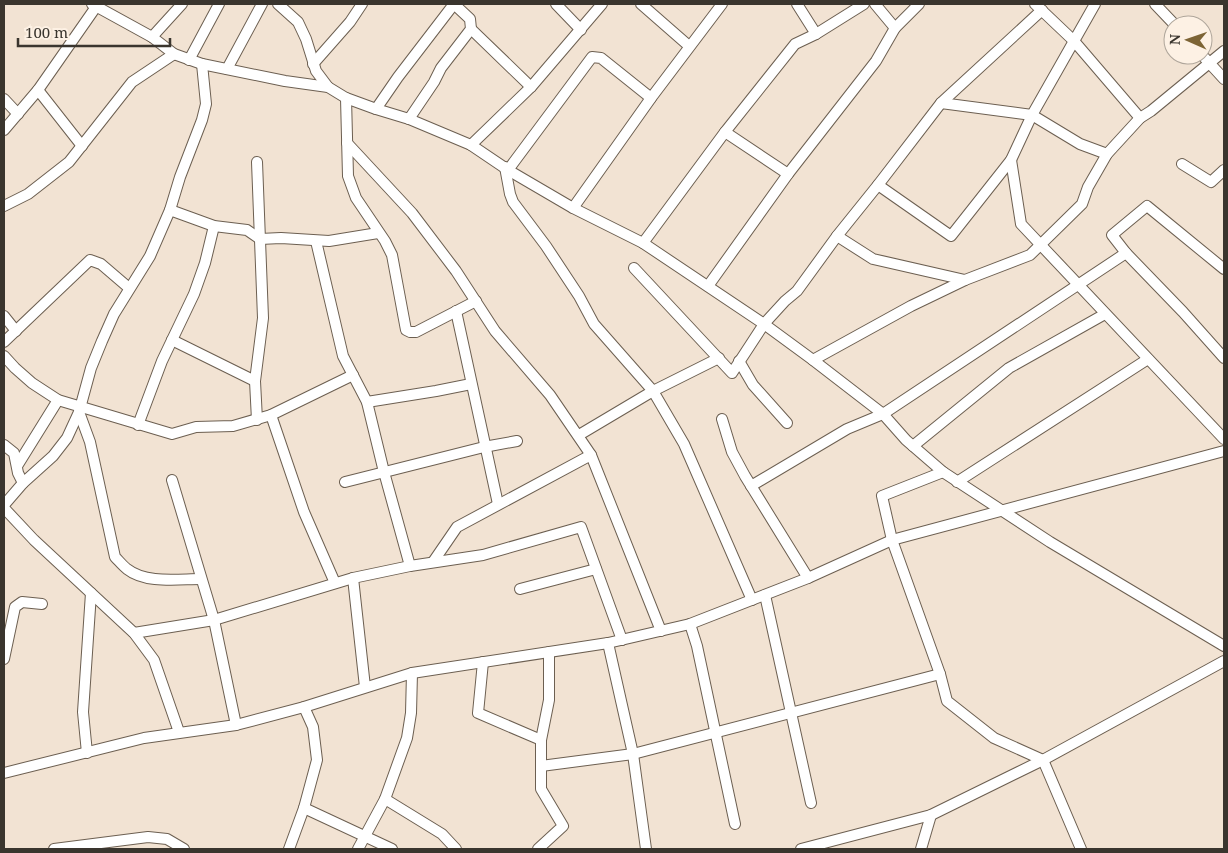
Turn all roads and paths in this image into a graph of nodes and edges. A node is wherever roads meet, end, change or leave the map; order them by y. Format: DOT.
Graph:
graph roads {
  1 [pos="96,4"];
  2 [pos="182,4"];
  3 [pos="218,4"];
  4 [pos="262,4"];
  5 [pos="278,4"];
  6 [pos="362,4"];
  7 [pos="454,4"];
  8 [pos="556,4"];
  9 [pos="602,4"];
  10 [pos="641,4"];
  11 [pos="722,4"];
  12 [pos="797,4"];
  13 [pos="864,4"];
  14 [pos="875,4"];
  15 [pos="919,4"];
  16 [pos="1095,4"];
  17 [pos="1156,4"];
  18 [pos="1038,7"];
  19 [pos="1166,15"];
  20 [pos="895,28"];
  21 [pos="471,29"];
  22 [pos="581,30"];
  23 [pos="816,34"];
  24 [pos="152,37"];
  25 [pos="1074,42"];
  26 [pos="690,46"];
  27 [pos="1224,52"];
  28 [pos="174,54"];
  29 [pos="189,60"];
  30 [pos="1213,61"];
  31 [pos="202,64"];
  32 [pos="313,64"];
  33 [pos="1209,65"];
  34 [pos="1211,65"];
  35 [pos="226,69"];
  36 [pos="1224,79"];
  37 [pos="328,87"];
  38 [pos="531,87"];
  39 [pos="38,90"];
  40 [pos="346,98"];
  41 [pos="651,98"];
  42 [pos="4,99"];
  43 [pos="941,103"];
  44 [pos="376,109"];
  45 [pos="18,114"];
  46 [pos="1032,115"];
  47 [pos="1140,118"];
  48 [pos="410,119"];
  49 [pos="4,130"];
  50 [pos="725,132"];
  51 [pos="347,143"];
  52 [pos="471,144"];
  53 [pos="82,146"];
  54 [pos="1107,154"];
  55 [pos="1011,160"];
  56 [pos="257,162"];
  57 [pos="1182,164"];
  58 [pos="506,168"];
  59 [pos="1224,170"];
  60 [pos="788,174"];
  61 [pos="878,185"];
  62 [pos="4,206"];
  63 [pos="573,208"];
  64 [pos="170,210"];
  65 [pos="214,226"];
  66 [pos="378,233"];
  67 [pos="837,236"];
  68 [pos="260,239"];
  69 [pos="316,241"];
  70 [pos="643,243"];
  71 [pos="1040,245"];
  72 [pos="1126,253"];
  73 [pos="634,268"];
  74 [pos="1224,269"];
  75 [pos="965,280"];
  76 [pos="1078,285"];
  77 [pos="708,286"];
  78 [pos="129,288"];
  79 [pos="476,301"];
  80 [pos="456,312"];
  81 [pos="1105,314"];
  82 [pos="4,316"];
  83 [pos="764,324"];
  84 [pos="16,331"];
  85 [pos="172,340"];
  86 [pos="4,342"];
  87 [pos="4,356"];
  88 [pos="719,358"];
  89 [pos="1224,358"];
  90 [pos="1148,359"];
  91 [pos="813,360"];
  92 [pos="739,361"];
  93 [pos="353,375"];
  94 [pos="254,381"];
  95 [pos="472,384"];
  96 [pos="653,391"];
  97 [pos="58,400"];
  98 [pos="367,402"];
  99 [pos="80,409"];
  100 [pos="883,414"];
  101 [pos="271,415"];
  102 [pos="722,419"];
  103 [pos="257,420"];
  104 [pos="787,423"];
  105 [pos="138,425"];
  106 [pos="578,435"];
  107 [pos="1224,439"];
  108 [pos="517,441"];
  109 [pos="4,445"];
  110 [pos="913,446"];
  111 [pos="484,447"];
  112 [pos="1224,451"];
  113 [pos="591,455"];
  114 [pos="17,466"];
  115 [pos="384,472"];
  116 [pos="943,472"];
  117 [pos="172,480"];
  118 [pos="345,482"];
  119 [pos="957,482"];
  120 [pos="24,483"];
  121 [pos="751,486"];
  122 [pos="498,504"];
  123 [pos="4,507"];
  124 [pos="1002,511"];
  125 [pos="892,540"];
  126 [pos="433,562"];
  127 [pos="410,566"];
  128 [pos="596,569"];
  129 [pos="353,578"];
  130 [pos="808,578"];
  131 [pos="201,579"];
  132 [pos="335,583"];
  133 [pos="520,589"];
  134 [pos="91,593"];
  135 [pos="765,595"];
  136 [pos="752,600"];
  137 [pos="42,604"];
  138 [pos="214,620"];
  139 [pos="690,624"];
  140 [pos="661,631"];
  141 [pos="134,633"];
  142 [pos="622,640"];
  143 [pos="608,643"];
  144 [pos="1224,646"];
  145 [pos="549,652"];
  146 [pos="4,659"];
  147 [pos="1224,661"];
  148 [pos="483,662"];
  149 [pos="412,673"];
  150 [pos="940,674"];
  151 [pos="365,687"];
  152 [pos="304,707"];
  153 [pos="791,713"];
  154 [pos="236,725"];
  155 [pos="180,732"];
  156 [pos="715,733"];
  157 [pos="541,740"];
  158 [pos="87,753"];
  159 [pos="633,754"];
  160 [pos="1042,760"];
  161 [pos="540,766"];
  162 [pos="4,773"];
  163 [pos="385,799"];
  164 [pos="812,803"];
  165 [pos="304,808"];
  166 [pos="931,815"];
  167 [pos="735,824"];
  168 [pos="365,836"];
  169 [pos="83,847"];
  170 [pos="54,849"];
  171 [pos="184,849"];
  172 [pos="289,849"];
  173 [pos="358,849"];
  174 [pos="392,849"];
  175 [pos="456,849"];
  176 [pos="538,849"];
  177 [pos="646,849"];
  178 [pos="801,849"];
  179 [pos="921,849"];
  180 [pos="1080,849"];
  1 -- 24 [label="street"];
  1 -- 39 [label="street"];
  2 -- 24 [label="street"];
  3 -- 29 [label="street"];
  4 -- 35 [label="street"];
  5 -- 32 [label="street"];
  6 -- 32 [label="street"];
  7 -- 21 [label="street"];
  7 -- 44 [label="street"];
  8 -- 22 [label="street"];
  9 -- 22 [label="street"];
  10 -- 26 [label="street"];
  11 -- 26 [label="street"];
  12 -- 23 [label="street"];
  13 -- 23 [label="street"];
  14 -- 20 [label="street"];
  15 -- 20 [label="street"];
  16 -- 25 [label="street"];
  17 -- 19 [label="street"];
  18 -- 25 [label="street"];
  18 -- 43 [label="street"];
  20 -- 60 [label="street"];
  21 -- 38 [label="street"];
  21 -- 48 [label="street"];
  22 -- 38 [label="street"];
  23 -- 50 [label="street"];
  24 -- 28 [label="street"];
  25 -- 46 [label="street"];
  25 -- 47 [label="street"];
  26 -- 41 [label="street"];
  27 -- 30 [label="street"];
  28 -- 29 [label="street"];
  28 -- 53 [label="street"];
  29 -- 31 [label="street"];
  31 -- 35 [label="street"];
  31 -- 64 [label="street"];
  32 -- 37 [label="street"];
  33 -- 47 [label="street"];
  34 -- 36 [label="street"];
  35 -- 37 [label="street"];
  37 -- 40 [label="street"];
  38 -- 52 [label="street"];
  39 -- 45 [label="street"];
  39 -- 53 [label="street"];
  40 -- 44 [label="street"];
  40 -- 51 [label="street"];
  41 -- 58 [label="street"];
  41 -- 63 [label="street"];
  42 -- 45 [label="street"];
  43 -- 46 [label="street"];
  43 -- 61 [label="street"];
  44 -- 48 [label="street"];
  45 -- 49 [label="street"];
  46 -- 54 [label="street"];
  46 -- 55 [label="street"];
  47 -- 54 [label="street"];
  48 -- 52 [label="street"];
  50 -- 60 [label="street"];
  50 -- 70 [label="street"];
  51 -- 66 [label="street"];
  51 -- 79 [label="street"];
  52 -- 58 [label="street"];
  53 -- 62 [label="street"];
  54 -- 71 [label="street"];
  55 -- 61 [label="street"];
  55 -- 71 [label="street"];
  56 -- 68 [label="street"];
  57 -- 59 [label="street"];
  58 -- 63 [label="street"];
  58 -- 96 [label="street"];
  60 -- 77 [label="street"];
  61 -- 67 [label="street"];
  63 -- 70 [label="street"];
  64 -- 65 [label="street"];
  64 -- 78 [label="street"];
  65 -- 68 [label="street"];
  65 -- 85 [label="street"];
  66 -- 69 [label="street"];
  66 -- 80 [label="street"];
  67 -- 75 [label="street"];
  67 -- 83 [label="street"];
  68 -- 69 [label="street"];
  68 -- 94 [label="street"];
  69 -- 93 [label="street"];
  70 -- 77 [label="street"];
  71 -- 75 [label="street"];
  71 -- 76 [label="street"];
  72 -- 74 [label="street"];
  72 -- 76 [label="street"];
  72 -- 89 [label="street"];
  73 -- 88 [label="street"];
  75 -- 91 [label="street"];
  76 -- 81 [label="street"];
  76 -- 100 [label="street"];
  77 -- 83 [label="street"];
  78 -- 84 [label="street"];
  78 -- 99 [label="street"];
  79 -- 80 [label="street"];
  79 -- 106 [label="street"];
  80 -- 95 [label="street"];
  81 -- 90 [label="street"];
  81 -- 110 [label="street"];
  82 -- 84 [label="street"];
  83 -- 91 [label="street"];
  83 -- 92 [label="street"];
  84 -- 86 [label="street"];
  85 -- 94 [label="street"];
  85 -- 105 [label="street"];
  87 -- 97 [label="street"];
  88 -- 92 [label="street"];
  88 -- 96 [label="street"];
  90 -- 107 [label="street"];
  90 -- 119 [label="street"];
  91 -- 100 [label="street"];
  92 -- 104 [label="street"];
  93 -- 98 [label="street"];
  93 -- 101 [label="street"];
  94 -- 103 [label="street"];
  95 -- 98 [label="street"];
  95 -- 111 [label="street"];
  96 -- 106 [label="street"];
  96 -- 136 [label="street"];
  97 -- 99 [label="street"];
  97 -- 114 [label="street"];
  98 -- 115 [label="street"];
  99 -- 105 [label="street"];
  99 -- 120 [label="street"];
  99 -- 131 [label="street"];
  100 -- 110 [label="street"];
  100 -- 121 [label="street"];
  101 -- 103 [label="street"];
  101 -- 132 [label="street"];
  102 -- 121 [label="street"];
  103 -- 105 [label="street"];
  106 -- 113 [label="street"];
  108 -- 111 [label="street"];
  109 -- 114 [label="street"];
  110 -- 116 [label="street"];
  111 -- 115 [label="street"];
  111 -- 122 [label="street"];
  112 -- 124 [label="street"];
  113 -- 122 [label="street"];
  113 -- 140 [label="street"];
  114 -- 120 [label="street"];
  115 -- 118 [label="street"];
  115 -- 127 [label="street"];
  116 -- 119 [label="street"];
  116 -- 125 [label="street"];
  117 -- 131 [label="street"];
  119 -- 124 [label="street"];
  120 -- 123 [label="street"];
  121 -- 130 [label="street"];
  122 -- 126 [label="street"];
  123 -- 134 [label="street"];
  124 -- 125 [label="street"];
  124 -- 144 [label="street"];
  125 -- 130 [label="street"];
  125 -- 150 [label="street"];
  126 -- 127 [label="street"];
  126 -- 128 [label="street"];
  127 -- 129 [label="street"];
  128 -- 133 [label="street"];
  128 -- 142 [label="street"];
  129 -- 132 [label="street"];
  129 -- 151 [label="street"];
  130 -- 135 [label="street"];
  131 -- 138 [label="street"];
  132 -- 138 [label="street"];
  134 -- 141 [label="street"];
  134 -- 158 [label="street"];
  135 -- 136 [label="street"];
  135 -- 153 [label="street"];
  136 -- 139 [label="street"];
  137 -- 146 [label="street"];
  138 -- 141 [label="street"];
  138 -- 154 [label="street"];
  139 -- 140 [label="street"];
  139 -- 156 [label="street"];
  140 -- 142 [label="street"];
  141 -- 155 [label="street"];
  142 -- 143 [label="street"];
  143 -- 145 [label="street"];
  143 -- 159 [label="street"];
  145 -- 148 [label="street"];
  145 -- 157 [label="street"];
  147 -- 160 [label="street"];
  148 -- 149 [label="street"];
  148 -- 157 [label="street"];
  149 -- 151 [label="street"];
  149 -- 163 [label="street"];
  150 -- 153 [label="street"];
  150 -- 160 [label="street"];
  151 -- 152 [label="street"];
  152 -- 154 [label="street"];
  152 -- 165 [label="street"];
  153 -- 156 [label="street"];
  153 -- 164 [label="street"];
  154 -- 155 [label="street"];
  155 -- 158 [label="street"];
  156 -- 159 [label="street"];
  156 -- 167 [label="street"];
  157 -- 161 [label="street"];
  158 -- 162 [label="street"];
  159 -- 161 [label="street"];
  159 -- 177 [label="street"];
  160 -- 166 [label="street"];
  160 -- 180 [label="street"];
  161 -- 176 [label="street"];
  163 -- 168 [label="street"];
  163 -- 175 [label="street"];
  165 -- 168 [label="street"];
  165 -- 172 [label="street"];
  166 -- 178 [label="street"];
  166 -- 179 [label="street"];
  168 -- 173 [label="street"];
  168 -- 174 [label="street"];
  169 -- 170 [label="street"];
  169 -- 171 [label="street"];
}
